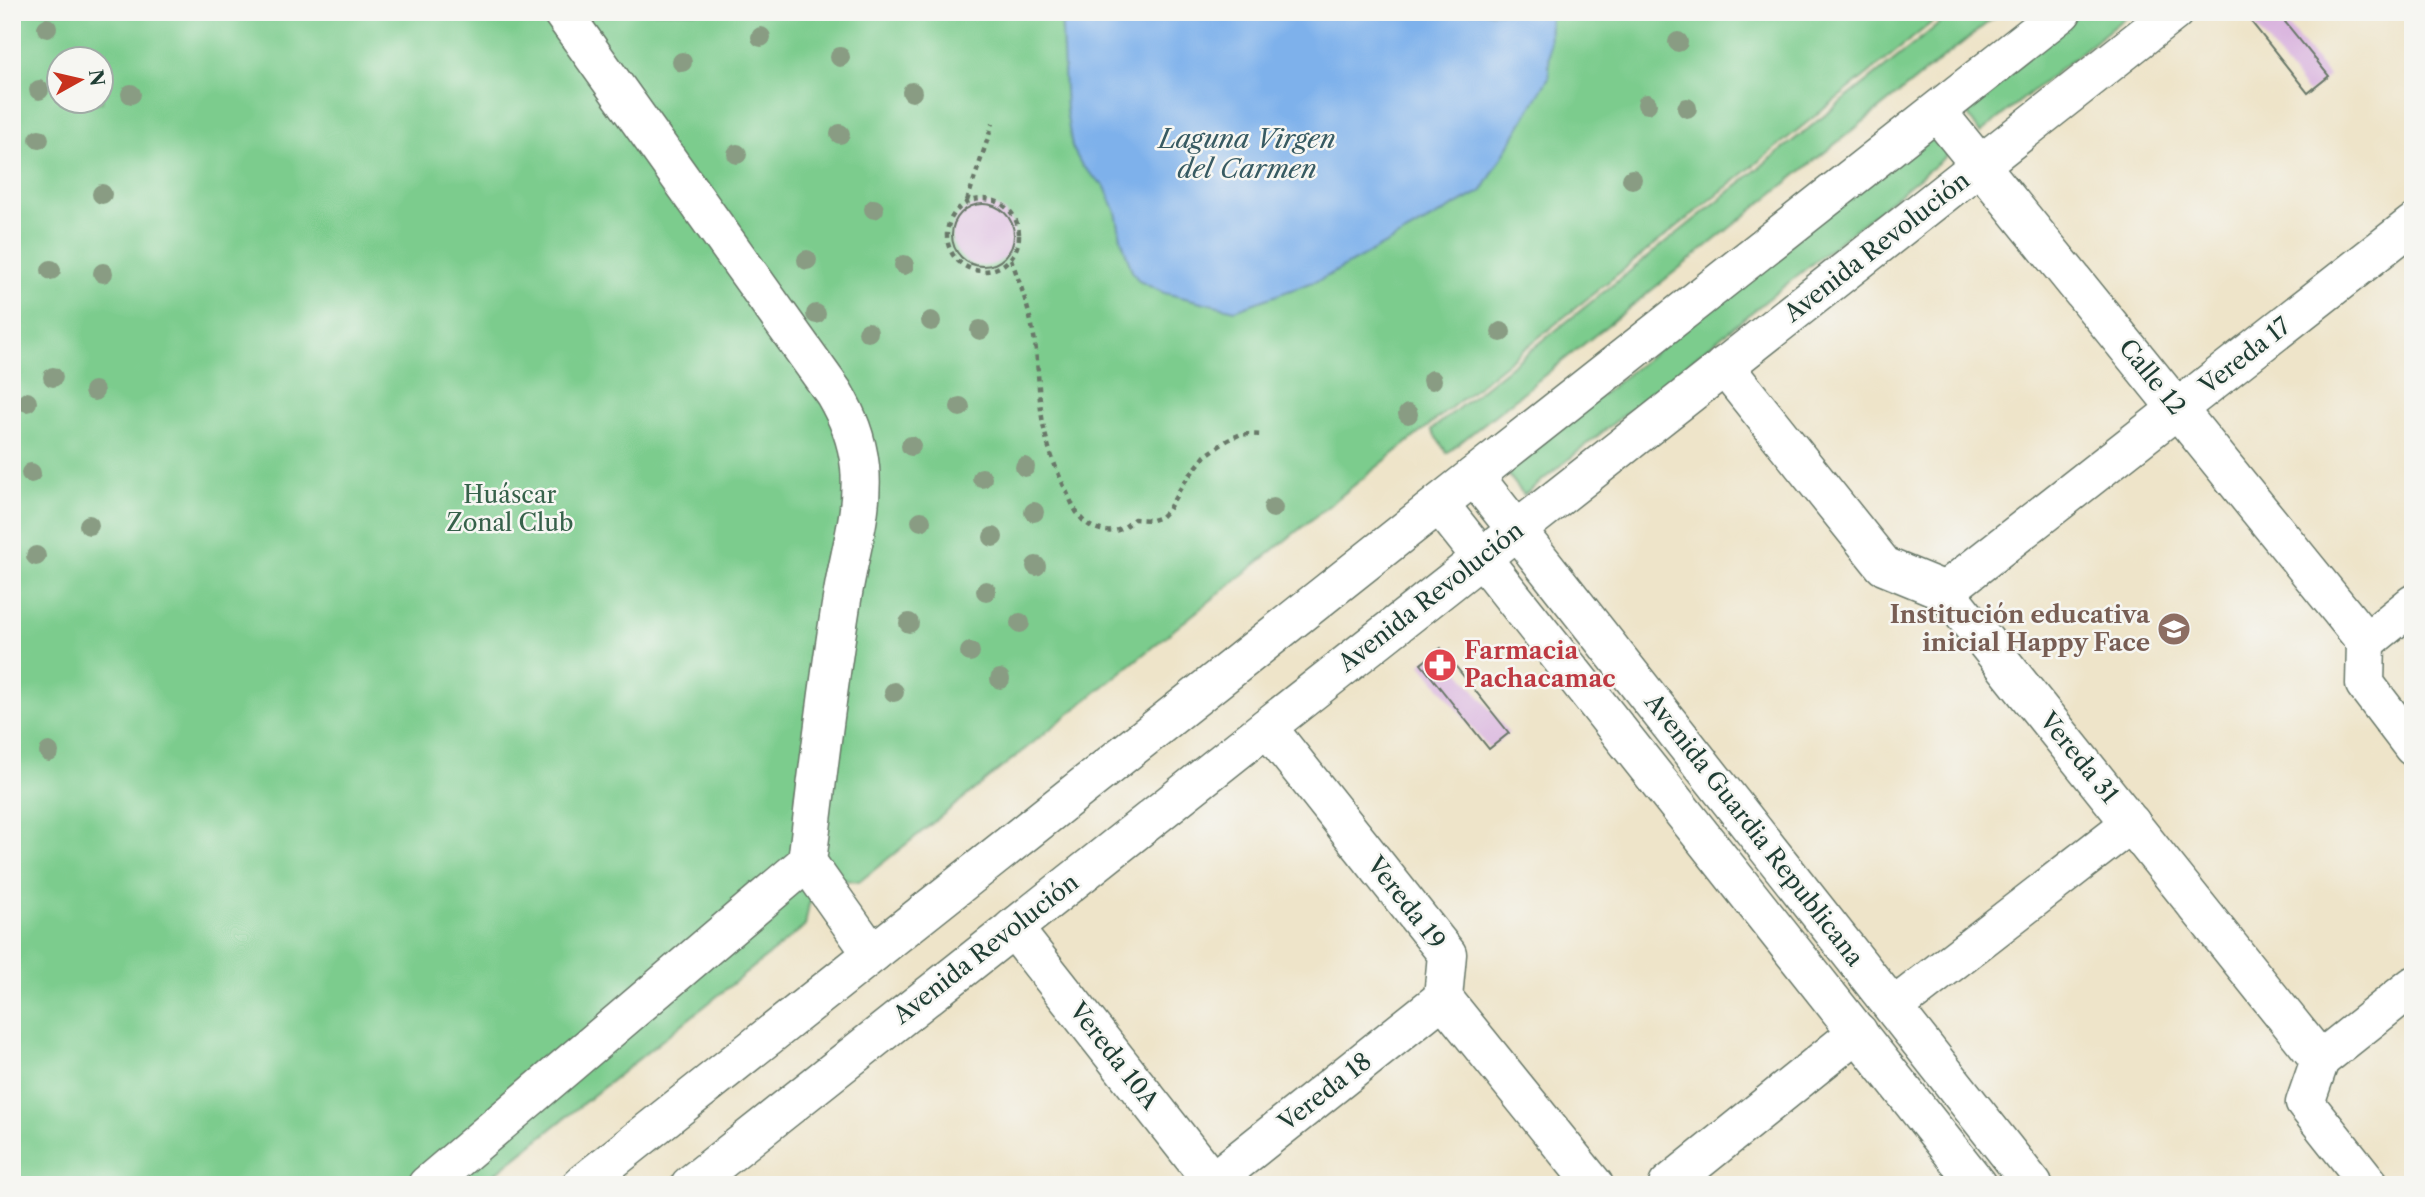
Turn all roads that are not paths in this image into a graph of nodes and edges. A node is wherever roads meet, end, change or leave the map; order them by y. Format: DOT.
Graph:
graph roads {
  1 [pos="562,12"];
  2 [pos="2062,12"];
  3 [pos="2174,12"];
  4 [pos="1937,112"];
  5 [pos="1981,165"];
  6 [pos="2413,224"];
  7 [pos="1724,366"];
  8 [pos="2178,409"];
  9 [pos="1474,475"];
  10 [pos="1439,504"];
  11 [pos="1517,529"];
  12 [pos="1482,557"];
  13 [pos="1945,591"];
  14 [pos="2413,604"];
  15 [pos="2366,642"];
  16 [pos="1267,727"];
  17 [pos="2413,747"];
  18 [pos="2131,823"];
  19 [pos="807,862"];
  20 [pos="1013,928"];
  21 [pos="872,954"];
  22 [pos="2413,986"];
  23 [pos="1443,998"];
  24 [pos="1894,1007"];
  25 [pos="1858,1032"];
  26 [pos="2320,1060"];
  27 [pos="1212,1184"];
  28 [pos="427,1185"];
  29 [pos="581,1185"];
  30 [pos="690,1185"];
  31 [pos="1594,1185"];
  32 [pos="1668,1185"];
  33 [pos="1978,1185"];
  34 [pos="2033,1185"];
  35 [pos="2370,1185"];
  1 -- 19 [label="street"];
  2 -- 4 [label="street"];
  3 -- 5 [label="street, Avenida Revolución"];
  4 -- 5 [label="street, Calle 12"];
  4 -- 9 [label="street"];
  5 -- 7 [label="street, Avenida Revolución"];
  5 -- 8 [label="street, Calle 12"];
  6 -- 8 [label="street, Vereda 17"];
  7 -- 11 [label="street, Avenida Revolución"];
  7 -- 13 [label="street, Vereda 31"];
  8 -- 13 [label="street, Vereda 17"];
  8 -- 15 [label="street, Calle 12"];
  9 -- 10 [label="street"];
  9 -- 11 [label="street, Avenida Guardia Republicana"];
  10 -- 12 [label="street, Avenida Guardia Republicana"];
  10 -- 21 [label="street"];
  11 -- 12 [label="street, Avenida Revolución"];
  11 -- 24 [label="street, Avenida Guardia Republicana"];
  12 -- 16 [label="street, Avenida Revolución"];
  12 -- 25 [label="street, Avenida Guardia Republicana"];
  13 -- 18 [label="street, Vereda 31"];
  14 -- 15 [label="street"];
  15 -- 17 [label="street"];
  16 -- 20 [label="street, Avenida Revolución"];
  16 -- 23 [label="street, Vereda 19"];
  18 -- 24 [label="street"];
  18 -- 26 [label="street, Vereda 31"];
  19 -- 21 [label="street"];
  19 -- 28 [label="street"];
  20 -- 27 [label="street, Vereda 10A"];
  20 -- 30 [label="street, Avenida Revolución"];
  21 -- 29 [label="street"];
  22 -- 26 [label="street"];
  23 -- 27 [label="street, Vereda 18"];
  23 -- 31 [label="street"];
  24 -- 34 [label="street, Avenida Guardia Republicana"];
  25 -- 32 [label="street"];
  25 -- 33 [label="street, Avenida Guardia Republicana"];
  26 -- 35 [label="street"];
}
